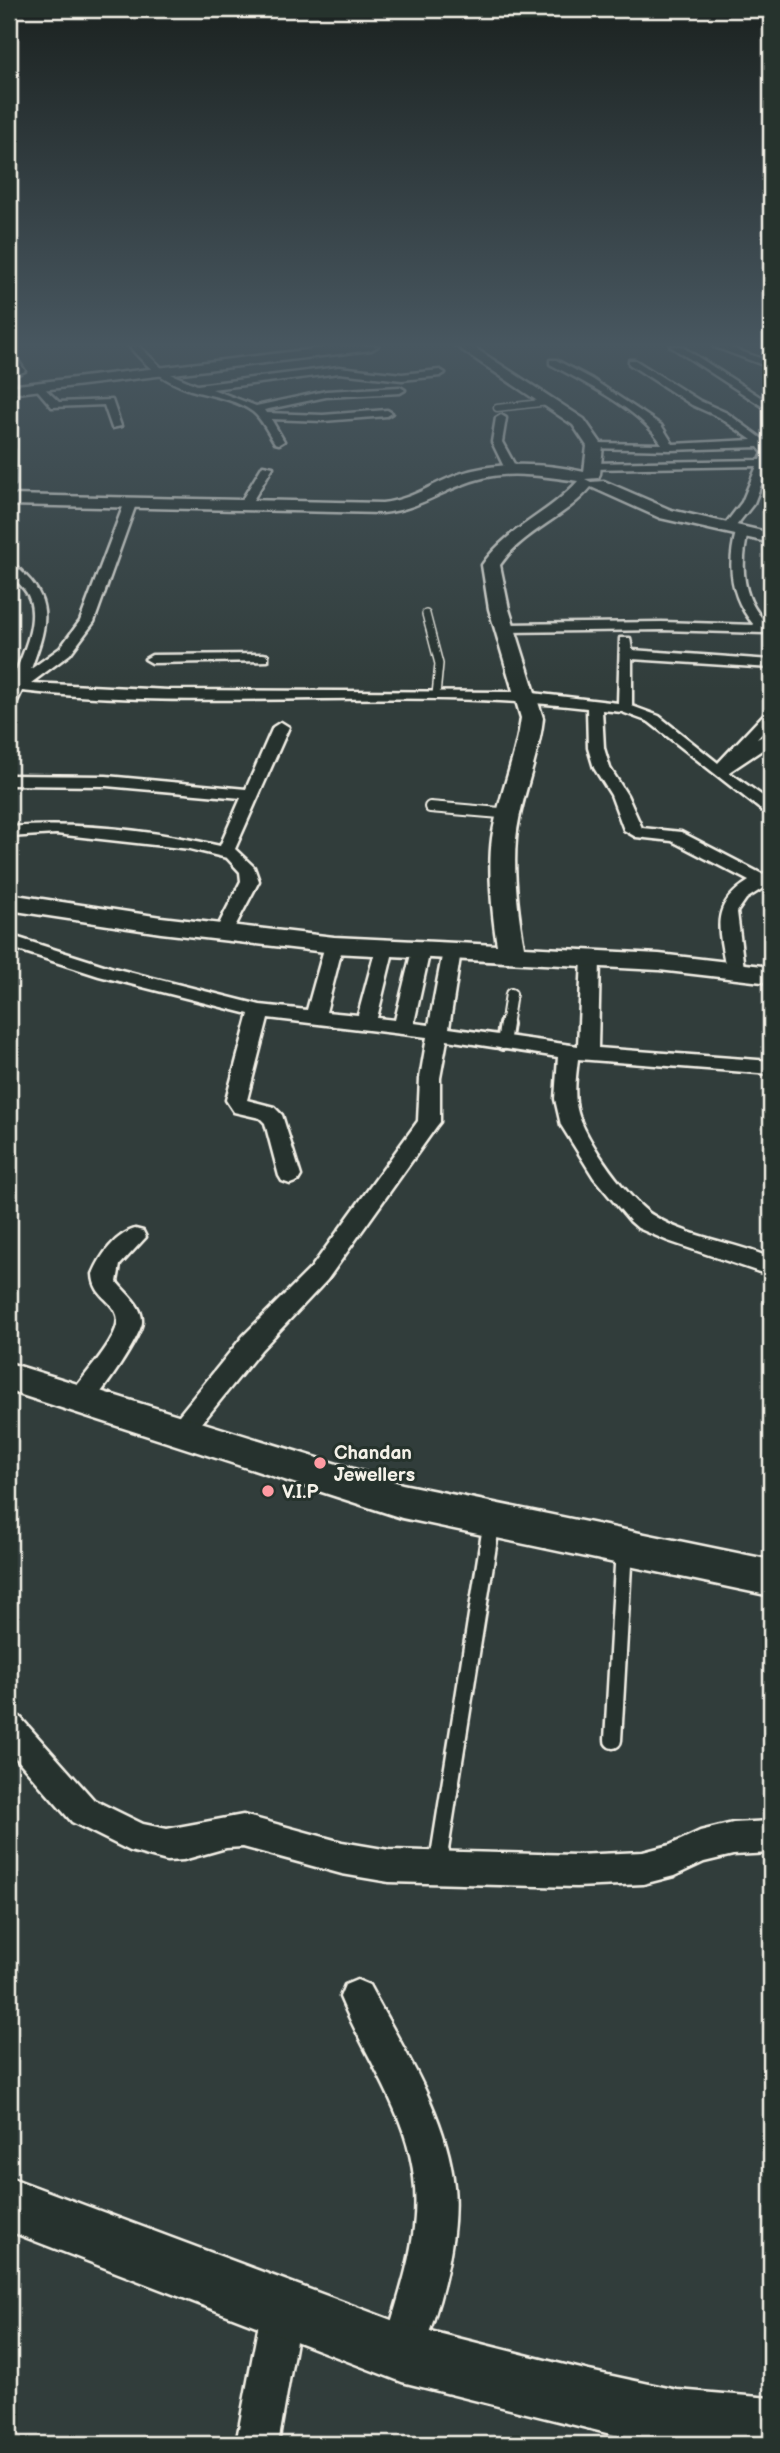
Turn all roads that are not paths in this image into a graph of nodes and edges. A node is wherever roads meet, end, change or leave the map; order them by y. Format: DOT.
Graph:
graph roads {
  1 [pos="9,460"];
  2 [pos="507,460"];
  3 [pos="592,460"];
  4 [pos="765,460"];
  5 [pos="763,464"];
  6 [pos="267,467"];
  7 [pos="512,471"];
  8 [pos="590,478"];
  9 [pos="9,484"];
  10 [pos="9,500"];
  11 [pos="246,503"];
  12 [pos="9,507"];
  13 [pos="130,507"];
  14 [pos="737,527"];
  15 [pos="771,531"];
  16 [pos="771,538"];
  17 [pos="9,567"];
  18 [pos="426,614"];
  19 [pos="625,626"];
  20 [pos="505,628"];
  21 [pos="769,630"];
  22 [pos="625,654"];
  23 [pos="152,659"];
  24 [pos="771,664"];
  25 [pos="263,670"];
  26 [pos="13,686"];
  27 [pos="436,695"];
  28 [pos="524,696"];
  29 [pos="594,703"];
  30 [pos="9,705"];
  31 [pos="625,708"];
  32 [pos="771,712"];
  33 [pos="281,727"];
  34 [pos="771,737"];
  35 [pos="719,772"];
  36 [pos="9,780"];
  37 [pos="251,794"];
  38 [pos="430,807"];
  39 [pos="771,810"];
  40 [pos="512,814"];
  41 [pos="9,832"];
  42 [pos="226,851"];
  43 [pos="767,878"];
  44 [pos="11,905"];
  45 [pos="223,932"];
  46 [pos="9,941"];
  47 [pos="334,945"];
  48 [pos="385,948"];
  49 [pos="421,950"];
  50 [pos="452,951"];
  51 [pos="512,954"];
  52 [pos="591,958"];
  53 [pos="735,969"];
  54 [pos="771,975"];
  55 [pos="510,994"];
  56 [pos="260,1011"];
  57 [pos="315,1016"];
  58 [pos="366,1022"];
  59 [pos="403,1029"];
  60 [pos="437,1033"];
  61 [pos="503,1043"];
  62 [pos="579,1052"];
  63 [pos="771,1067"];
  64 [pos="290,1177"];
  65 [pos="135,1237"];
  66 [pos="771,1267"];
  67 [pos="9,1377"];
  68 [pos="80,1400"];
  69 [pos="180,1432"];
  70 [pos="492,1520"];
  71 [pos="624,1546"];
  72 [pos="771,1577"];
  73 [pos="9,1727"];
  74 [pos="612,1740"];
  75 [pos="771,1837"];
  76 [pos="437,1867"];
  77 [pos="357,1997"];
  78 [pos="9,2204"];
  79 [pos="282,2307"];
  80 [pos="402,2353"];
  81 [pos="771,2428"];
  82 [pos="257,2444"];
  1 -- 9 [label="street"];
  2 -- 7 [label="street"];
  3 -- 8 [label="street"];
  4 -- 5 [label="street"];
  5 -- 8 [label="street"];
  5 -- 14 [label="street"];
  6 -- 11 [label="street"];
  7 -- 8 [label="street"];
  7 -- 11 [label="street"];
  8 -- 13 [label="street"];
  8 -- 14 [label="street"];
  8 -- 20 [label="street"];
  10 -- 11 [label="street"];
  12 -- 13 [label="street"];
  13 -- 26 [label="street"];
  14 -- 15 [label="street"];
  14 -- 16 [label="street"];
  14 -- 21 [label="street"];
  17 -- 26 [label="street"];
  18 -- 27 [label="lane"];
  19 -- 20 [label="street"];
  19 -- 21 [label="street"];
  19 -- 22 [label="street"];
  20 -- 28 [label="street"];
  22 -- 24 [label="street"];
  22 -- 31 [label="street"];
  23 -- 25 [label="street"];
  25 -- 26 [label="street"];
  25 -- 27 [label="street"];
  26 -- 30 [label="street"];
  27 -- 28 [label="street"];
  28 -- 29 [label="street"];
  28 -- 40 [label="street"];
  29 -- 31 [label="street"];
  29 -- 43 [label="street"];
  31 -- 35 [label="street"];
  32 -- 35 [label="street"];
  33 -- 37 [label="street"];
  34 -- 35 [label="street"];
  35 -- 39 [label="street"];
  36 -- 37 [label="street"];
  37 -- 42 [label="street"];
  38 -- 40 [label="lane"];
  40 -- 51 [label="street"];
  41 -- 42 [label="street"];
  42 -- 45 [label="street"];
  43 -- 53 [label="street"];
  44 -- 45 [label="street"];
  45 -- 47 [label="street"];
  46 -- 56 [label="street"];
  47 -- 48 [label="street"];
  47 -- 57 [label="street"];
  48 -- 49 [label="street"];
  48 -- 58 [label="street"];
  49 -- 50 [label="street"];
  49 -- 59 [label="street"];
  50 -- 51 [label="street"];
  50 -- 60 [label="street"];
  51 -- 52 [label="street"];
  52 -- 53 [label="street"];
  52 -- 62 [label="street"];
  53 -- 54 [label="street"];
  55 -- 61 [label="lane"];
  56 -- 57 [label="street"];
  56 -- 64 [label="street"];
  57 -- 58 [label="street"];
  58 -- 59 [label="street"];
  59 -- 60 [label="street"];
  60 -- 61 [label="street"];
  60 -- 69 [label="street"];
  61 -- 62 [label="street"];
  62 -- 63 [label="street"];
  62 -- 66 [label="street"];
  65 -- 68 [label="street"];
  67 -- 68 [label="street"];
  68 -- 69 [label="street"];
  69 -- 70 [label="street"];
  70 -- 71 [label="street"];
  70 -- 76 [label="lane"];
  71 -- 72 [label="street"];
  71 -- 74 [label="lane"];
  73 -- 76 [label="street"];
  75 -- 76 [label="street"];
  77 -- 80 [label="street"];
  78 -- 79 [label="street"];
  79 -- 80 [label="street"];
  79 -- 82 [label="street"];
  80 -- 81 [label="street"];
}
